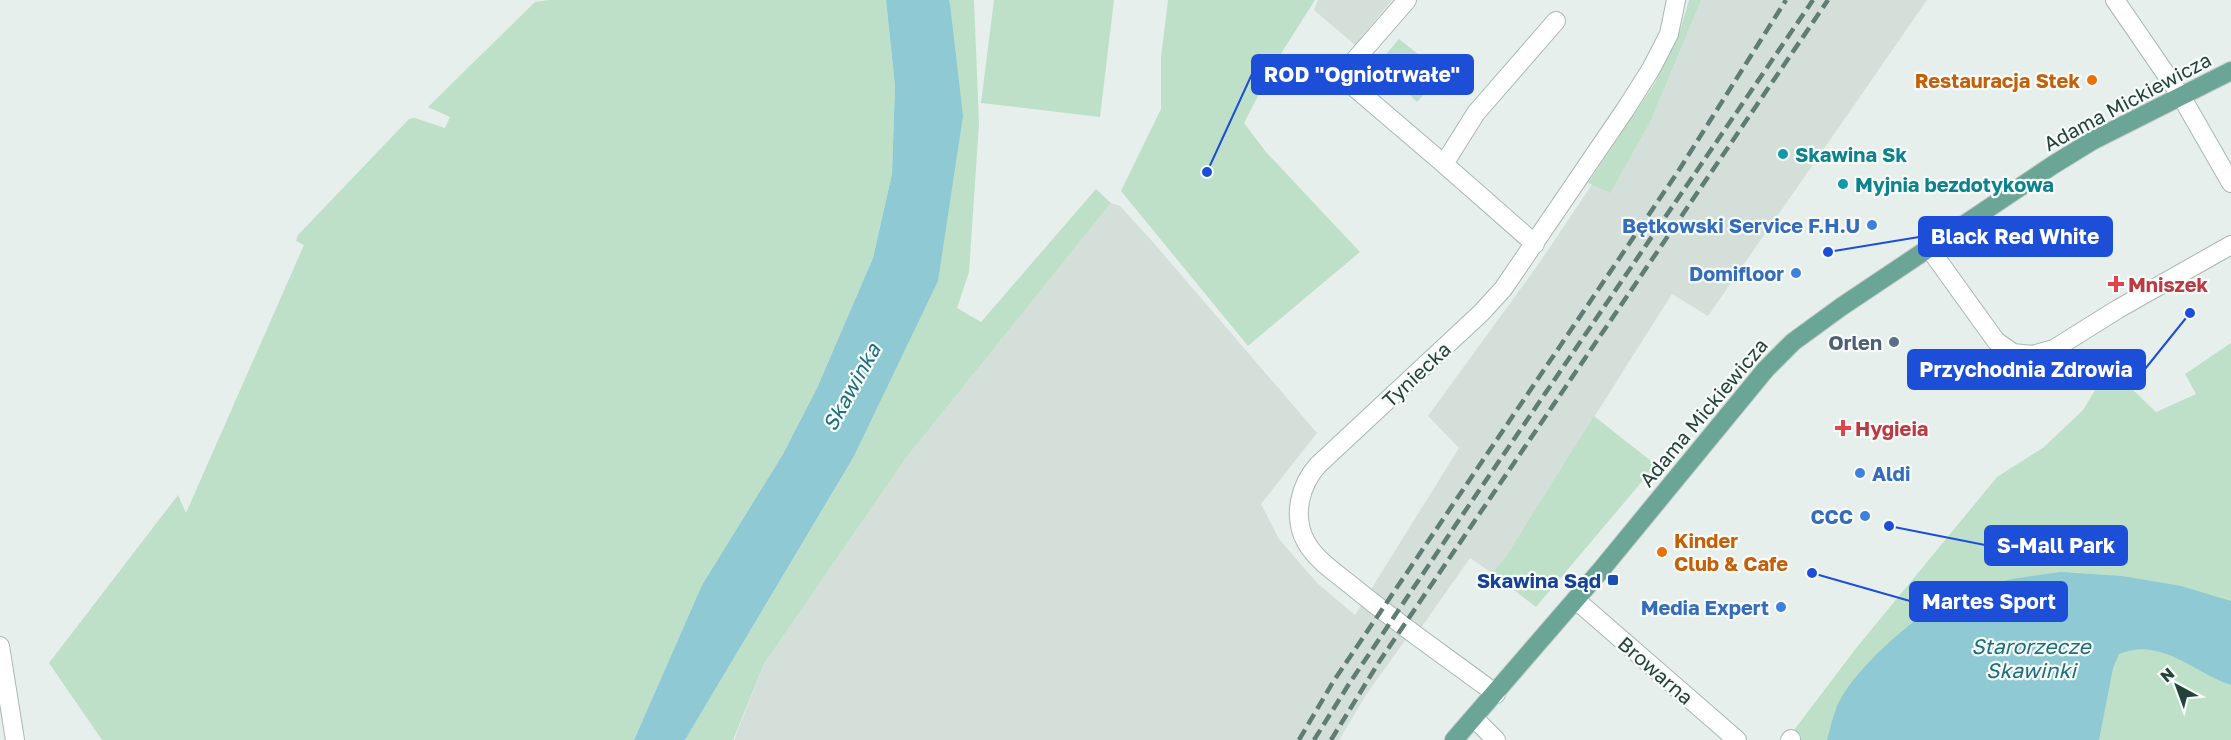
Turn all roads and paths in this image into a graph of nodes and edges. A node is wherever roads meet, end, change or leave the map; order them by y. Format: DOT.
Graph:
graph roads {
  1 [pos="1407,0"];
  2 [pos="1676,0"];
  3 [pos="2115,0"];
  4 [pos="1556,21"];
  5 [pos="2231,71"];
  6 [pos="2181,96"];
  7 [pos="1444,164"];
  8 [pos="2231,183"];
  9 [pos="1535,244"];
  10 [pos="2231,245"];
  11 [pos="1929,248"];
  12 [pos="1576,600"];
  13 [pos="0,646"];
  14 [pos="1496,694"];
  15 [pos="1474,718"];
  16 [pos="15,740"];
  17 [pos="1454,740"];
  18 [pos="1496,740"];
  19 [pos="1737,740"];
  1 -- 7 [label="street"];
  2 -- 9 [label="street, Tyniecka"];
  3 -- 6 [label="street"];
  4 -- 7 [label="street"];
  5 -- 6 [label="main road, Adama Mickiewicza"];
  6 -- 8 [label="street"];
  6 -- 11 [label="main road, Adama Mickiewicza"];
  7 -- 9 [label="street"];
  9 -- 14 [label="street, Tyniecka"];
  10 -- 11 [label="street"];
  11 -- 12 [label="main road, Adama Mickiewicza"];
  12 -- 14 [label="main road, Adama Mickiewicza"];
  12 -- 19 [label="street, Browarna"];
  13 -- 16 [label="street"];
  14 -- 15 [label="main road, Adama Mickiewicza"];
  15 -- 17 [label="main road, Adama Mickiewicza"];
  15 -- 18 [label="street"];
}
